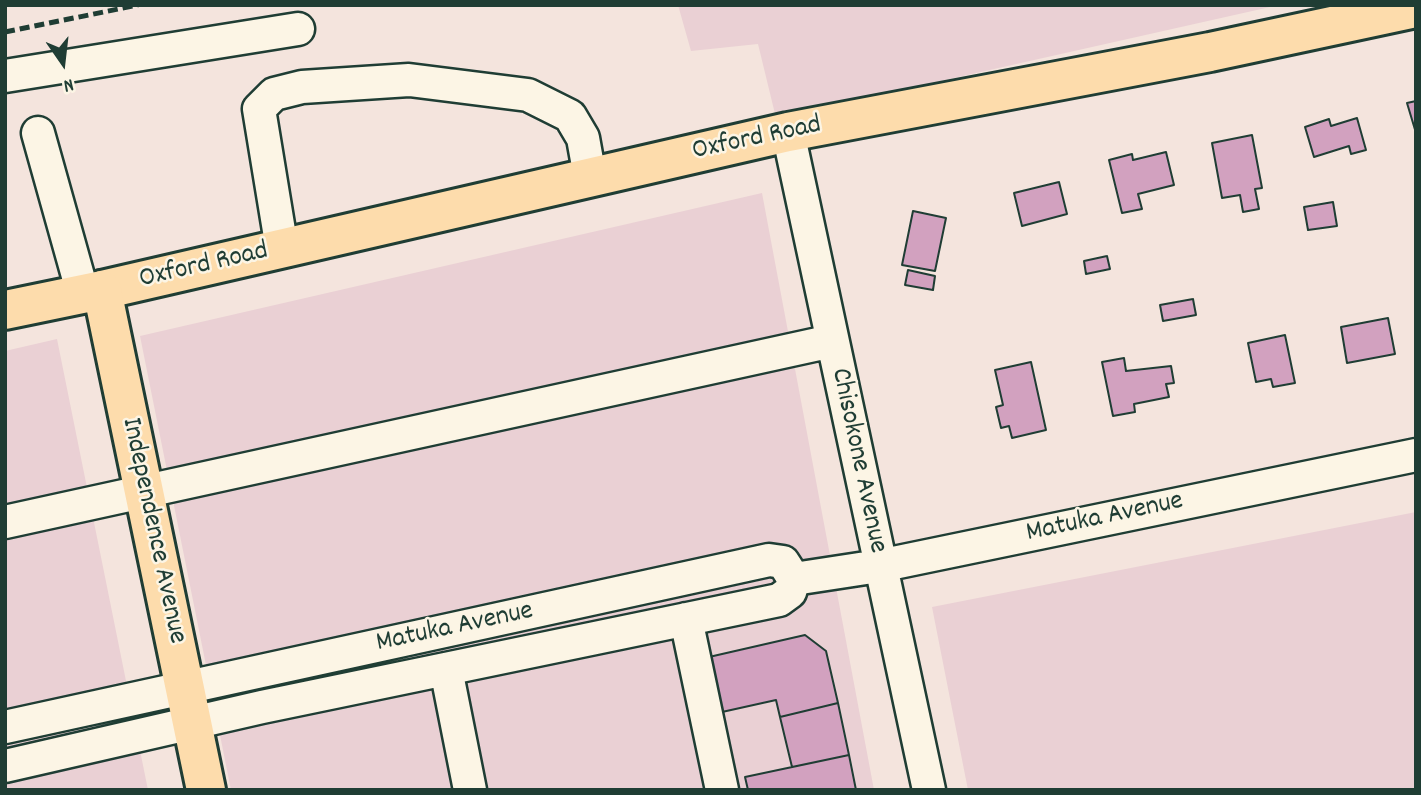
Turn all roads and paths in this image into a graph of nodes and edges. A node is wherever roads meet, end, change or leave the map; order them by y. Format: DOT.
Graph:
graph roads {
  1 [pos="1416,8"];
  2 [pos="298,29"];
  3 [pos="5,76"];
  4 [pos="789,132"];
  5 [pos="38,133"];
  6 [pos="590,177"];
  7 [pos="282,249"];
  8 [pos="93,292"];
  9 [pos="5,310"];
  10 [pos="832,341"];
  11 [pos="1416,455"];
  12 [pos="144,492"];
  13 [pos="5,522"];
  14 [pos="879,566"];
  15 [pos="794,579"];
  16 [pos="686,618"];
  17 [pos="446,669"];
  18 [pos="189,705"];
  19 [pos="107,706"];
  20 [pos="5,727"];
  21 [pos="116,742"];
  22 [pos="5,766"];
  23 [pos="206,790"];
  24 [pos="470,790"];
  25 [pos="722,790"];
  26 [pos="929,790"];
  1 -- 4 [label="main road, Oxford Road"];
  2 -- 3 [label="street"];
  4 -- 6 [label="main road, Oxford Road"];
  4 -- 10 [label="street, Chisokone Avenue"];
  5 -- 8 [label="street"];
  6 -- 7 [label="main road, Oxford Road"];
  6 -- 7 [label="street"];
  7 -- 8 [label="main road, Oxford Road"];
  8 -- 9 [label="main road, Oxford Road"];
  8 -- 12 [label="main road, Independence Avenue"];
  10 -- 12 [label="street"];
  10 -- 14 [label="street, Chisokone Avenue"];
  11 -- 14 [label="street, Matuka Avenue"];
  12 -- 13 [label="street"];
  12 -- 18 [label="main road, Independence Avenue"];
  14 -- 15 [label="street, Matuka Avenue"];
  14 -- 26 [label="street, Chisokone Avenue"];
  15 -- 16 [label="street, Matuka Avenue"];
  15 -- 18 [label="street, Matuka Avenue"];
  16 -- 17 [label="street, Matuka Avenue"];
  16 -- 25 [label="street"];
  17 -- 18 [label="street, Matuka Avenue"];
  17 -- 24 [label="street"];
  18 -- 19 [label="street, Matuka Avenue"];
  18 -- 21 [label="street, Matuka Avenue"];
  18 -- 23 [label="main road, Independence Avenue"];
  19 -- 20 [label="street, Matuka Avenue"];
  19 -- 21 [label="street"];
  21 -- 22 [label="street, Matuka Avenue"];
}
